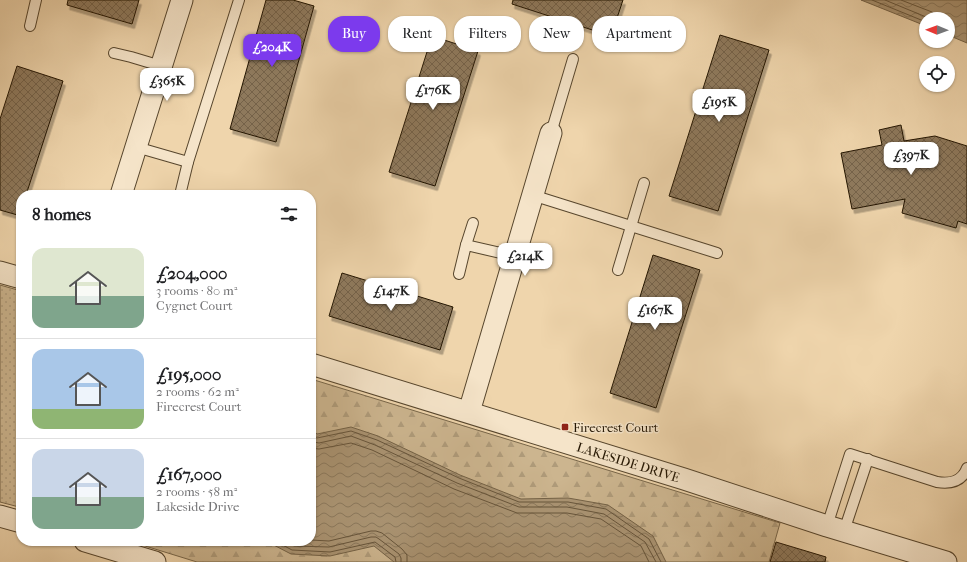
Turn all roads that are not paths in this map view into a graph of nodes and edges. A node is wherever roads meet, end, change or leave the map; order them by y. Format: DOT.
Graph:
graph roads {
  1 [pos="36,0"];
  2 [pos="182,0"];
  3 [pos="239,0"];
  4 [pos="30,26"];
  5 [pos="114,53"];
  6 [pos="573,59"];
  7 [pos="161,66"];
  8 [pos="551,133"];
  9 [pos="136,147"];
  10 [pos="188,162"];
  11 [pos="644,183"];
  12 [pos="123,190"];
  13 [pos="181,190"];
  14 [pos="532,195"];
  15 [pos="473,223"];
  16 [pos="631,226"];
  17 [pos="466,245"];
  18 [pos="717,253"];
  19 [pos="514,256"];
  20 [pos="618,270"];
  21 [pos="0,272"];
  22 [pos="459,274"];
  23 [pos="16,277"];
  24 [pos="316,366"];
  25 [pos="469,412"];
  26 [pos="868,459"];
  27 [pos="967,468"];
  28 [pos="835,528"];
  29 [pos="102,546"];
  30 [pos="155,562"];
  31 [pos="946,562"];
  1 -- 4 [label="lane"];
  2 -- 7 [label="street"];
  3 -- 10 [label="lane"];
  5 -- 7 [label="lane"];
  6 -- 8 [label="lane"];
  7 -- 9 [label="street"];
  8 -- 14 [label="street"];
  9 -- 10 [label="lane"];
  9 -- 12 [label="street"];
  10 -- 13 [label="lane"];
  11 -- 16 [label="lane"];
  14 -- 16 [label="lane"];
  14 -- 19 [label="street"];
  15 -- 17 [label="lane"];
  16 -- 18 [label="lane"];
  16 -- 20 [label="lane"];
  17 -- 19 [label="lane"];
  17 -- 22 [label="lane"];
  19 -- 25 [label="street"];
  21 -- 23 [label="street"];
  24 -- 25 [label="street, LAKESIDE DRIVE"];
  25 -- 28 [label="street, LAKESIDE DRIVE"];
  26 -- 27 [label="lane"];
  26 -- 28 [label="lane"];
  26 -- 28 [label="lane"];
  28 -- 31 [label="street, LAKESIDE DRIVE"];
  29 -- 30 [label="street"];
}
